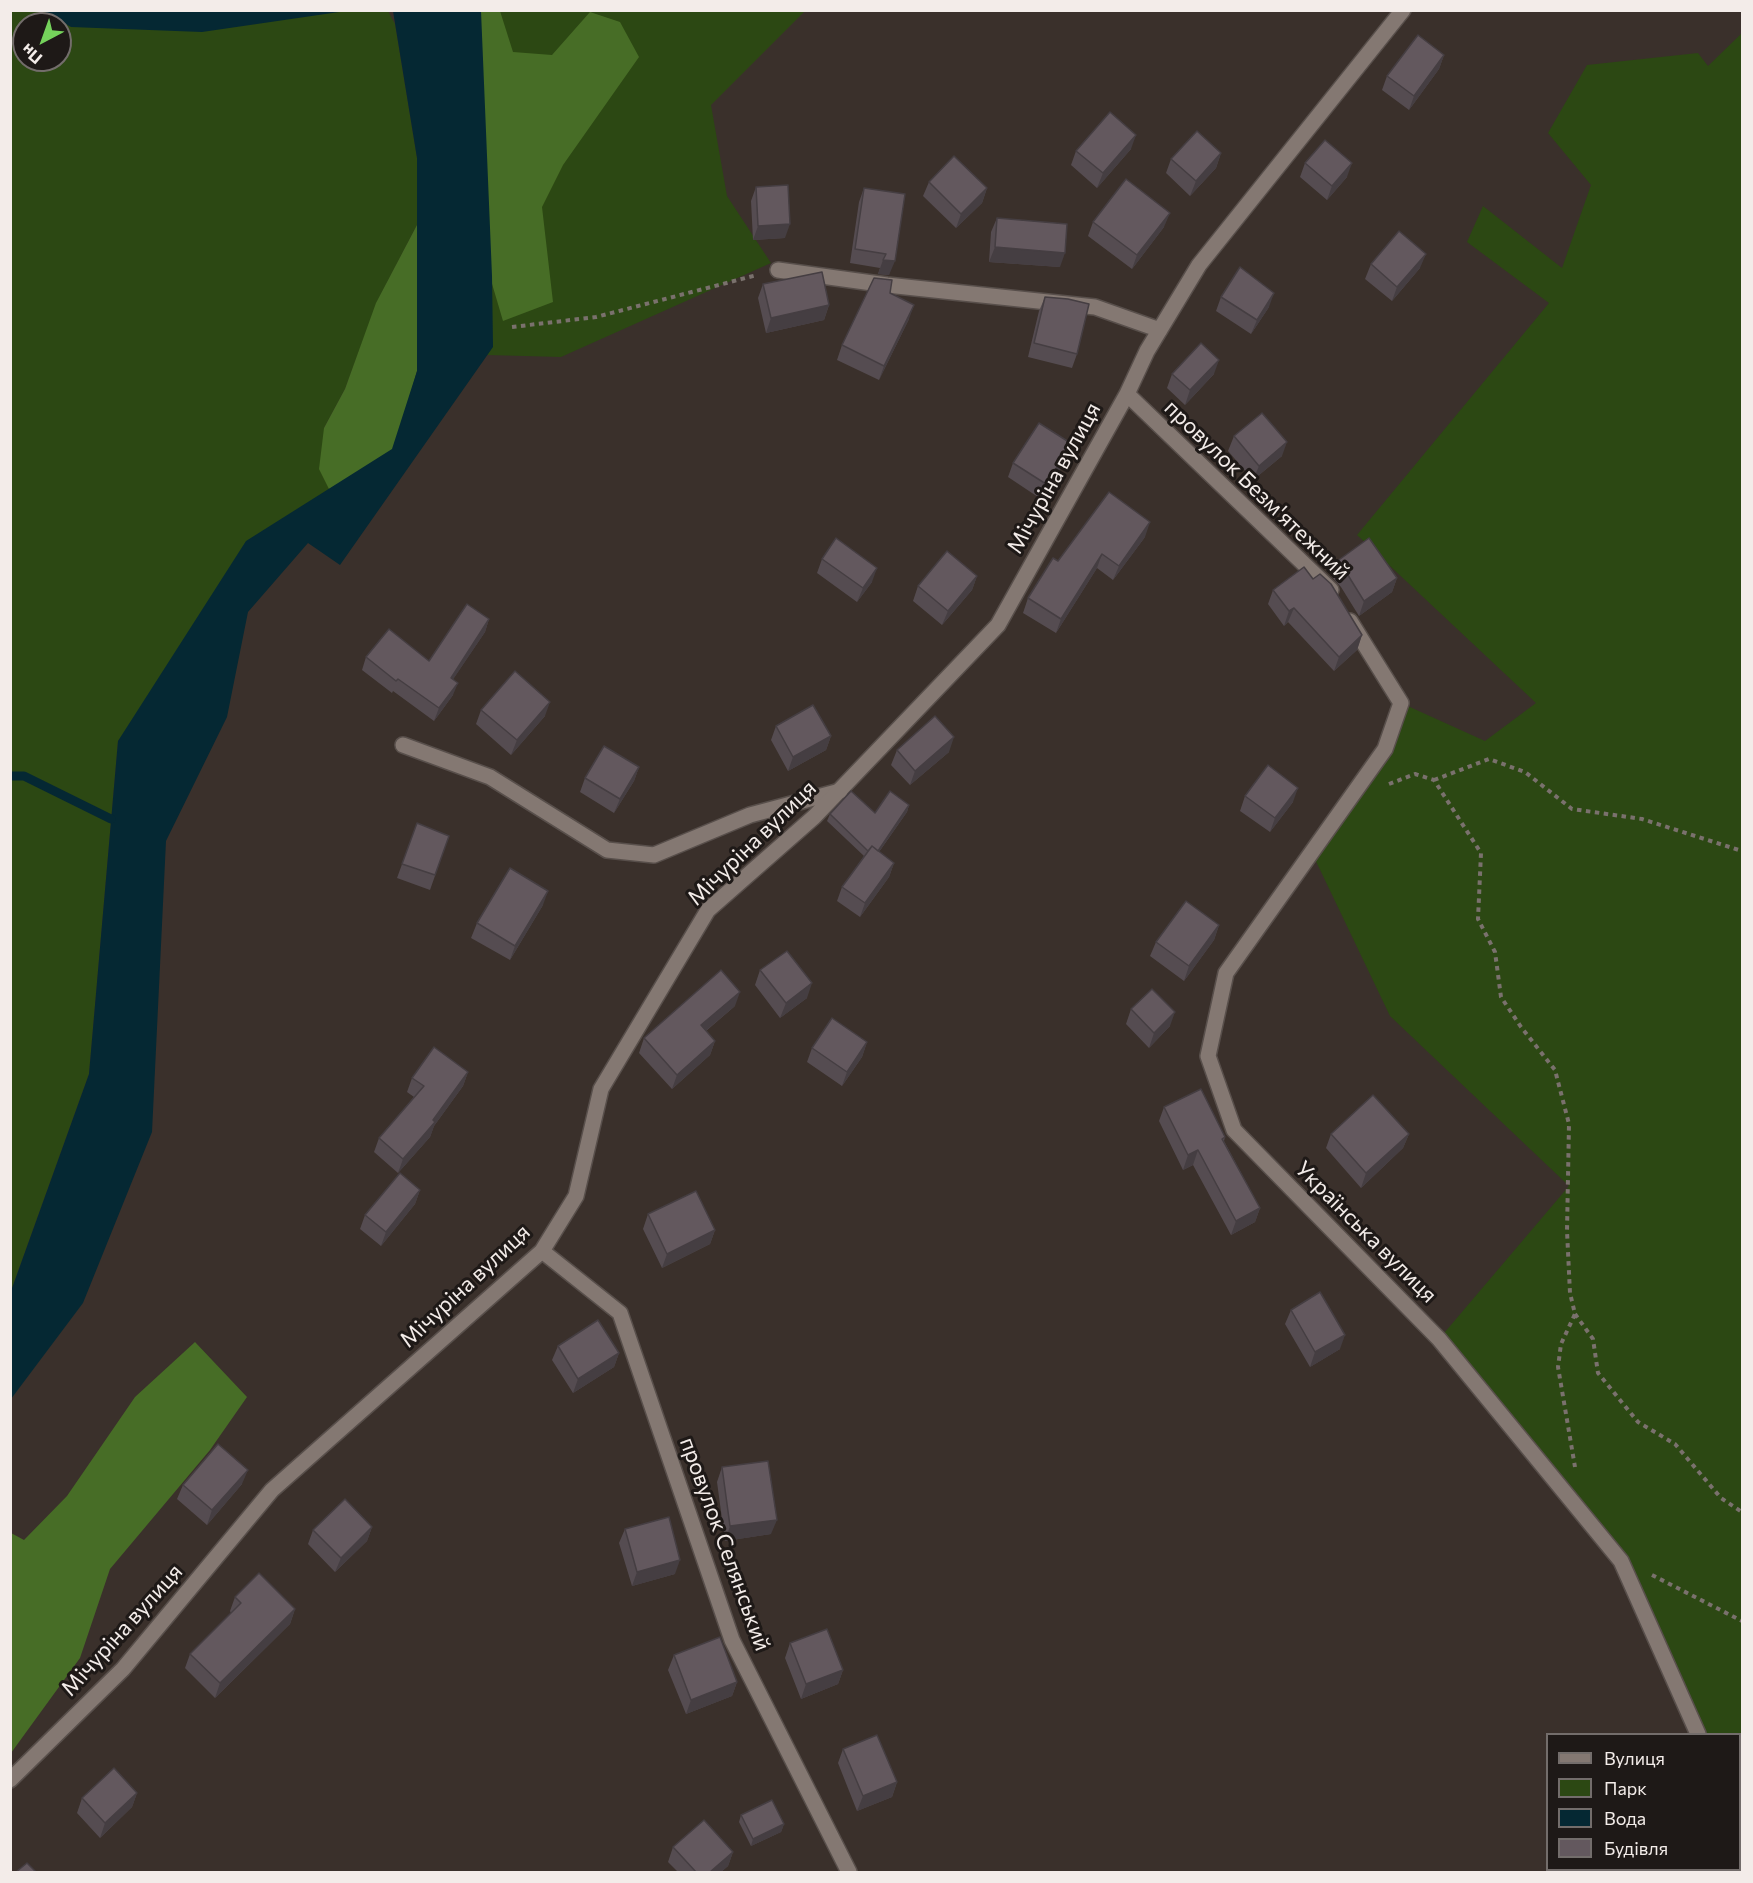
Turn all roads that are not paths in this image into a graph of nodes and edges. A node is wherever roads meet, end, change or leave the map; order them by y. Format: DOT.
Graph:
graph roads {
  1 [pos="1403,10"];
  2 [pos="778,270"];
  3 [pos="1160,330"];
  4 [pos="1127,394"];
  5 [pos="403,745"];
  6 [pos="1385,749"];
  7 [pos="840,790"];
  8 [pos="542,1251"];
  9 [pos="1698,1733"];
  10 [pos="10,1780"];
  11 [pos="849,1872"];
  1 -- 3 [label="street, Мічуріна вулиця"];
  2 -- 3 [label="street"];
  3 -- 4 [label="street, Мічуріна вулиця"];
  4 -- 6 [label="street, провулок Безм'ятежний"];
  4 -- 7 [label="street, Мічуріна вулиця"];
  5 -- 7 [label="street"];
  6 -- 9 [label="street, Українська вулиця"];
  7 -- 8 [label="street, Мічуріна вулиця"];
  8 -- 10 [label="street, Мічуріна вулиця"];
  8 -- 11 [label="street, провулок Селянський"];
}
